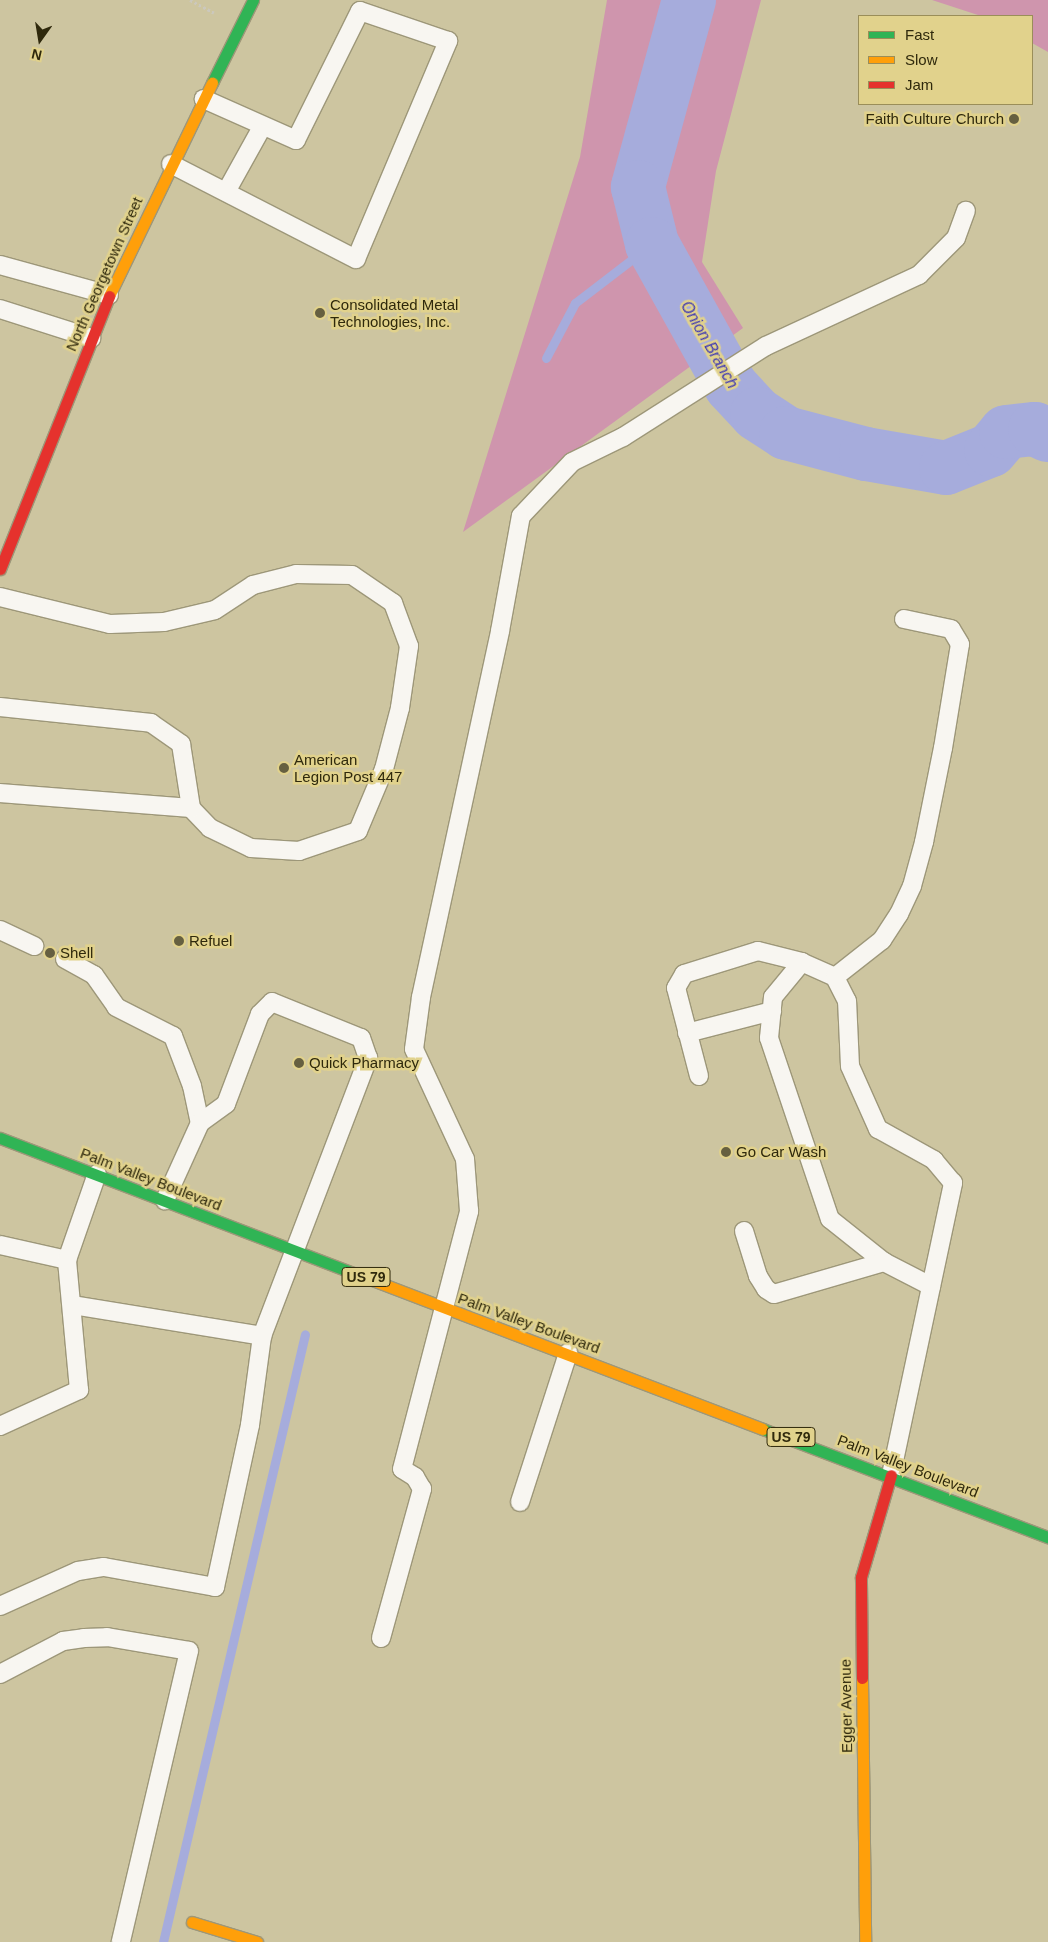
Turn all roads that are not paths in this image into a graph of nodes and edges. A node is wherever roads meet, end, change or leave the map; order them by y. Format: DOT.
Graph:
graph roads {
  1 [pos="253,0"];
  2 [pos="204,98"];
  3 [pos="262,127"];
  4 [pos="171,164"];
  5 [pos="226,192"];
  6 [pos="966,211"];
  7 [pos="0,265"];
  8 [pos="109,295"];
  9 [pos="0,309"];
  10 [pos="91,338"];
  11 [pos="0,568"];
  12 [pos="0,597"];
  13 [pos="904,619"];
  14 [pos="0,706"];
  15 [pos="0,794"];
  16 [pos="191,808"];
  17 [pos="0,930"];
  18 [pos="36,946"];
  19 [pos="65,959"];
  20 [pos="802,962"];
  21 [pos="834,977"];
  22 [pos="772,1012"];
  23 [pos="687,1033"];
  24 [pos="699,1076"];
  25 [pos="200,1124"];
  26 [pos="0,1138"];
  27 [pos="97,1174"];
  28 [pos="165,1200"];
  29 [pos="744,1230"];
  30 [pos="0,1245"];
  31 [pos="297,1250"];
  32 [pos="68,1260"];
  33 [pos="884,1262"];
  34 [pos="931,1286"];
  35 [pos="73,1305"];
  36 [pos="442,1307"];
  37 [pos="262,1336"];
  38 [pos="568,1353"];
  39 [pos="0,1426"];
  40 [pos="891,1475"];
  41 [pos="520,1502"];
  42 [pos="1048,1537"];
  43 [pos="0,1606"];
  44 [pos="381,1638"];
  45 [pos="0,1674"];
  46 [pos="192,1922"];
  47 [pos="121,1942"];
  48 [pos="257,1942"];
  49 [pos="865,1942"];
  1 -- 2 [label="main road, North Georgetown Street"];
  2 -- 3 [label="lane"];
  2 -- 4 [label="main road, North Georgetown Street"];
  3 -- 5 [label="lane"];
  3 -- 5 [label="lane"];
  4 -- 5 [label="lane"];
  4 -- 8 [label="main road, North Georgetown Street"];
  6 -- 36 [label="lane"];
  7 -- 8 [label="lane"];
  8 -- 10 [label="main road, North Georgetown Street"];
  9 -- 10 [label="lane"];
  10 -- 11 [label="main road, North Georgetown Street"];
  12 -- 16 [label="lane"];
  13 -- 21 [label="lane"];
  14 -- 16 [label="lane"];
  15 -- 16 [label="lane"];
  17 -- 18 [label="lane"];
  19 -- 25 [label="lane"];
  20 -- 21 [label="lane"];
  20 -- 22 [label="lane"];
  20 -- 23 [label="lane"];
  21 -- 34 [label="lane"];
  22 -- 23 [label="lane"];
  22 -- 33 [label="lane"];
  23 -- 24 [label="lane"];
  25 -- 28 [label="lane"];
  25 -- 31 [label="lane"];
  26 -- 27 [label="main road, Palm Valley Boulevard / US 79"];
  27 -- 28 [label="main road, Palm Valley Boulevard / US 79"];
  27 -- 32 [label="lane"];
  28 -- 31 [label="main road, Palm Valley Boulevard / US 79"];
  29 -- 33 [label="lane"];
  30 -- 32 [label="lane"];
  31 -- 36 [label="main road, Palm Valley Boulevard / US 79"];
  31 -- 37 [label="lane"];
  32 -- 35 [label="lane"];
  33 -- 34 [label="lane"];
  34 -- 40 [label="lane"];
  35 -- 37 [label="lane"];
  35 -- 39 [label="lane"];
  36 -- 38 [label="main road, Palm Valley Boulevard / US 79"];
  36 -- 44 [label="lane"];
  37 -- 43 [label="lane"];
  38 -- 40 [label="main road, Palm Valley Boulevard / US 79"];
  38 -- 41 [label="lane"];
  40 -- 42 [label="main road, Palm Valley Boulevard / US 79"];
  40 -- 49 [label="main road, Egger Avenue"];
  45 -- 47 [label="lane"];
  46 -- 48 [label="main road"];
}
